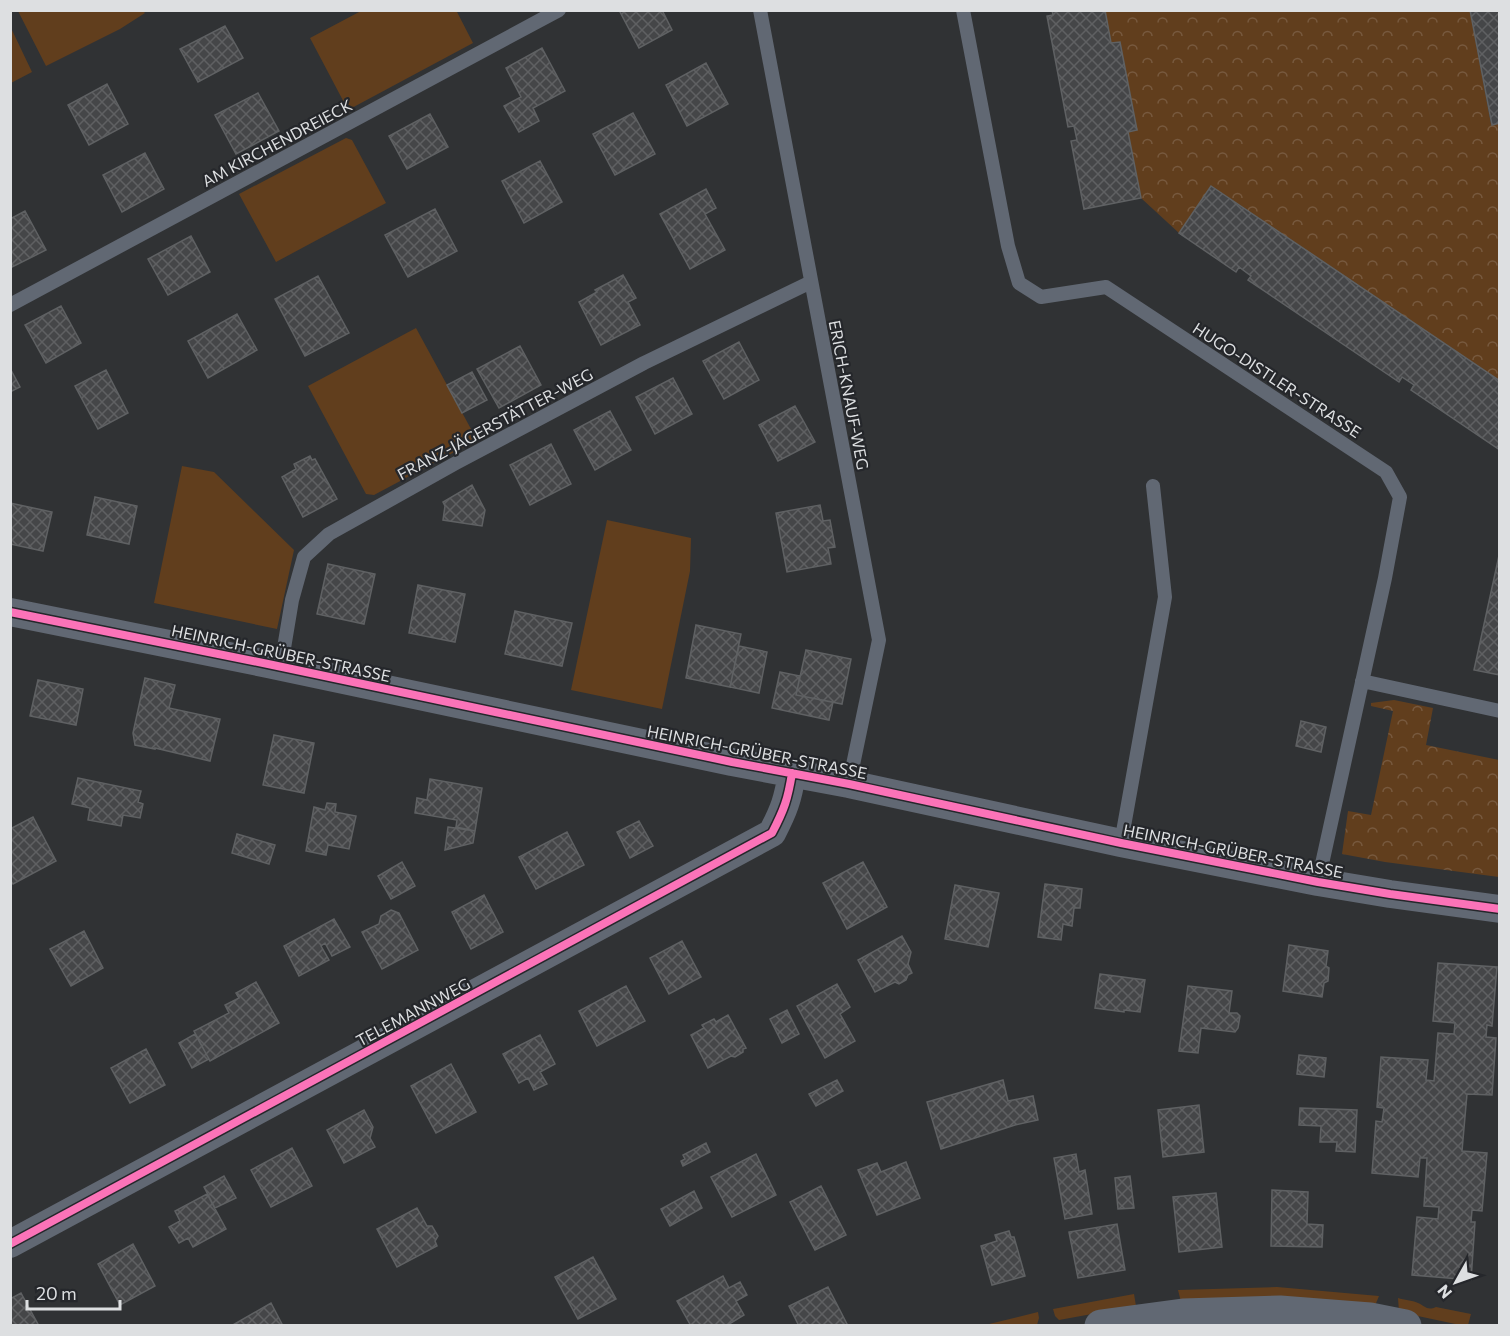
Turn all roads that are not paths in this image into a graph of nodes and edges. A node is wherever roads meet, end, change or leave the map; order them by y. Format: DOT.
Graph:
graph roads {
  1 [pos="559,10"];
  2 [pos="760,10"];
  3 [pos="963,10"];
  4 [pos="811,282"];
  5 [pos="10,305"];
  6 [pos="1153,486"];
  7 [pos="10,612"];
  8 [pos="281,666"];
  9 [pos="1362,681"];
  10 [pos="1500,711"];
  11 [pos="792,773"];
  12 [pos="849,784"];
  13 [pos="1121,843"];
  14 [pos="1318,882"];
  15 [pos="1500,909"];
  16 [pos="10,1244"];
  17 [pos="1101,1326"];
  18 [pos="1405,1326"];
  1 -- 5 [label="lane, AM KIRCHENDREIECK"];
  2 -- 4 [label="lane, ERICH-KNAUF-WEG"];
  3 -- 9 [label="lane, HUGO-DISTLER-STRASSE"];
  4 -- 8 [label="lane, FRANZ-JÄGERSTÄTTER-WEG"];
  4 -- 12 [label="lane, ERICH-KNAUF-WEG"];
  6 -- 13 [label="lane"];
  7 -- 8 [label="street, HEINRICH-GRÜBER-STRASSE"];
  8 -- 11 [label="street, HEINRICH-GRÜBER-STRASSE"];
  9 -- 10 [label="lane"];
  9 -- 14 [label="lane, HUGO-DISTLER-STRASSE"];
  11 -- 12 [label="street, HEINRICH-GRÜBER-STRASSE"];
  11 -- 16 [label="street, TELEMANNWEG"];
  12 -- 13 [label="street, HEINRICH-GRÜBER-STRASSE"];
  13 -- 14 [label="street, HEINRICH-GRÜBER-STRASSE"];
  14 -- 15 [label="street, HEINRICH-GRÜBER-STRASSE"];
  17 -- 18 [label="street"];
}
